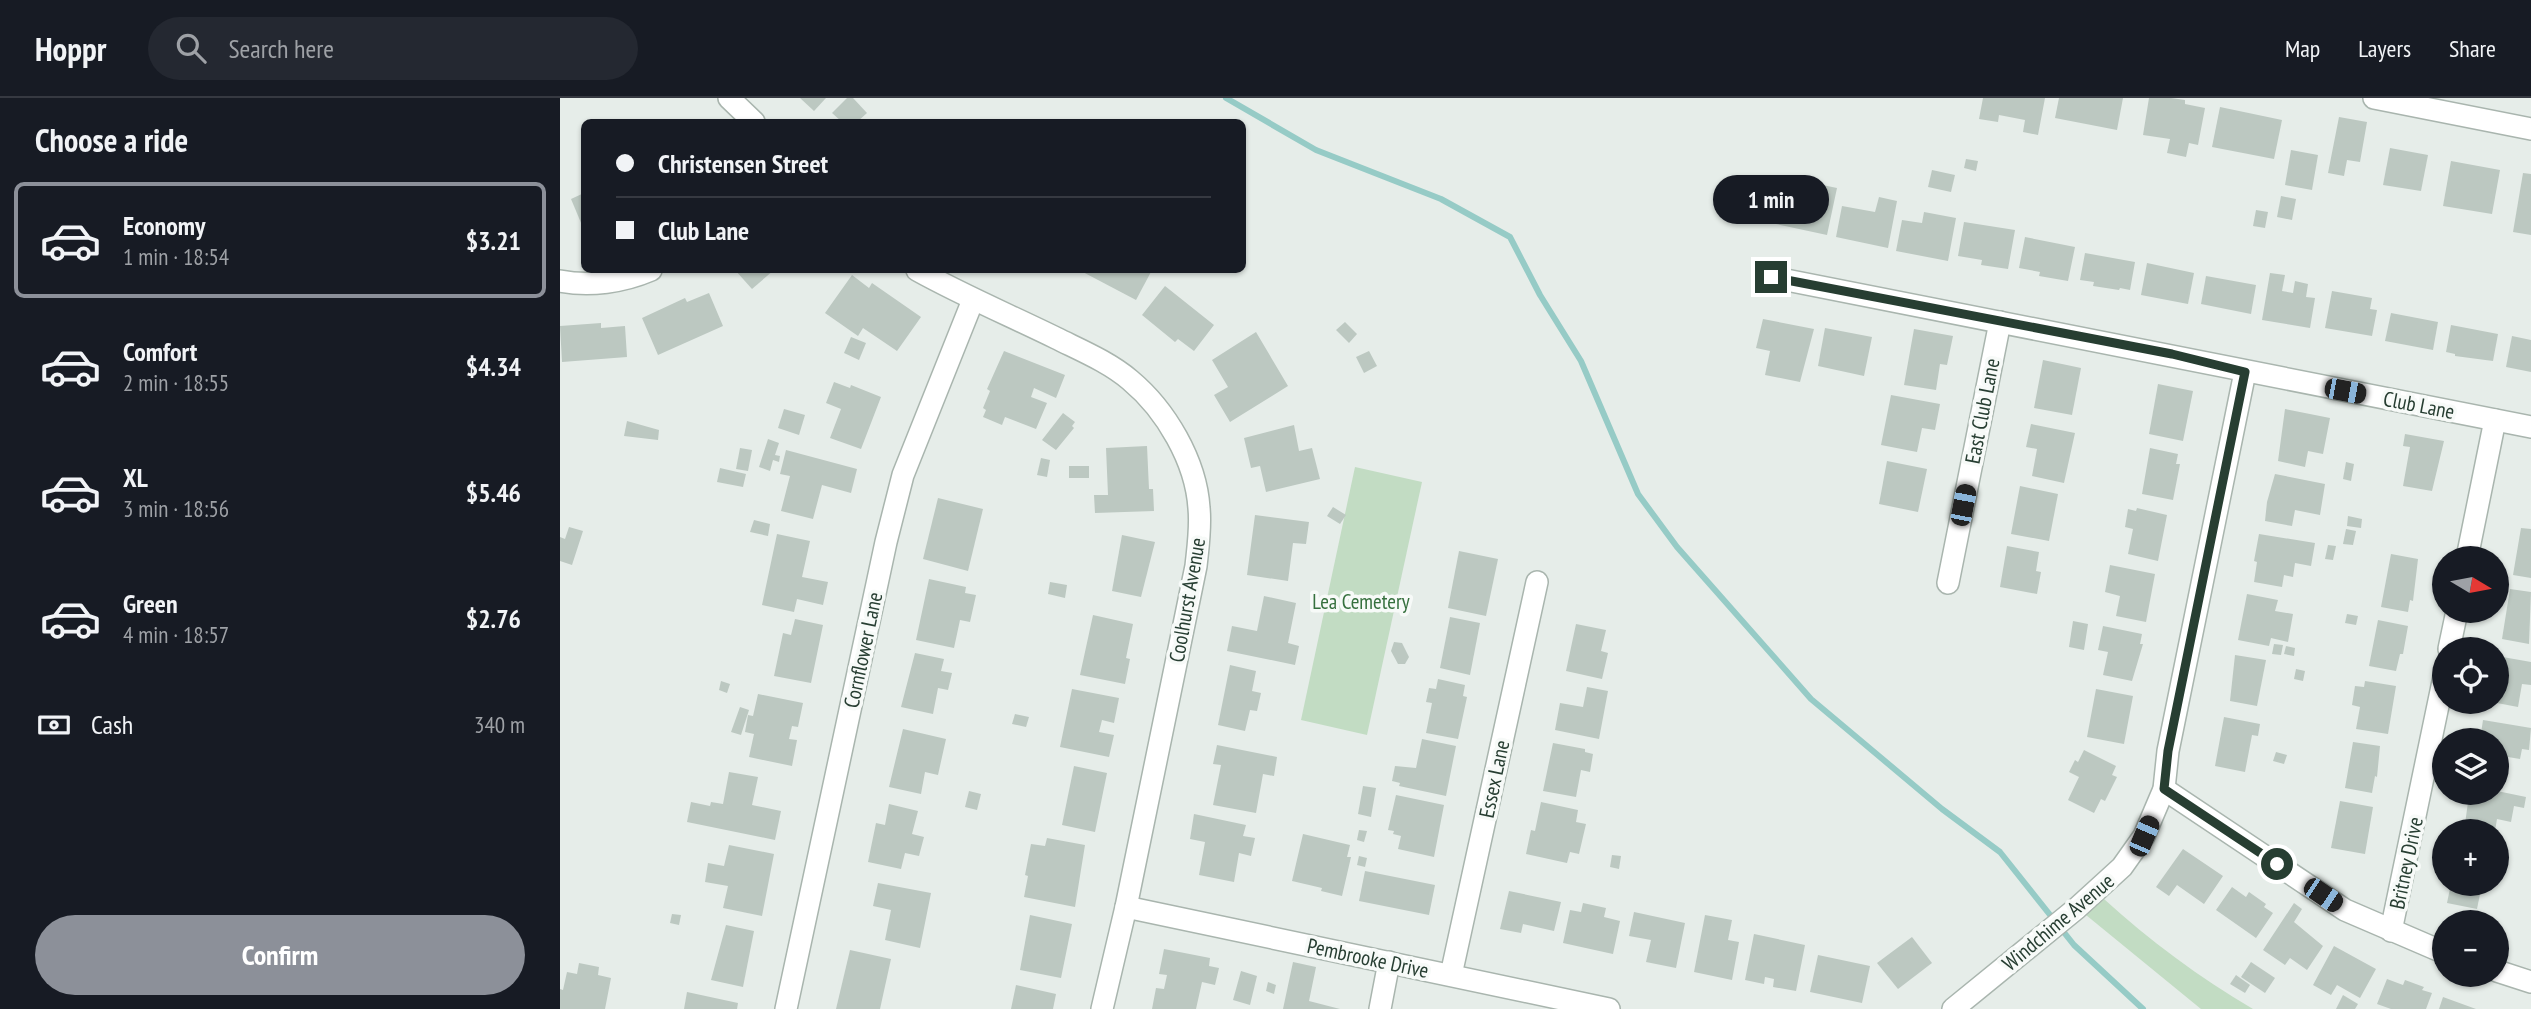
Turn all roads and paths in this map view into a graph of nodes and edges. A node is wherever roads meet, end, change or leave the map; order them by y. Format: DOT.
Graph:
graph roads {
  1 [pos="729,98"];
  2 [pos="2374,98"];
  3 [pos="751,119"];
  4 [pos="2531,129"];
  5 [pos="643,273"];
  6 [pos="923,273"];
  7 [pos="1771,277"];
  8 [pos="560,281"];
  9 [pos="973,300"];
  10 [pos="2000,322"];
  11 [pos="2245,372"];
  12 [pos="2495,420"];
  13 [pos="2531,427"];
  14 [pos="2469,546"];
  15 [pos="1537,582"];
  16 [pos="1948,583"];
  17 [pos="2436,714"];
  18 [pos="2164,789"];
  19 [pos="1126,907"];
  20 [pos="2391,931"];
  21 [pos="2432,948"];
  22 [pos="1389,962"];
  23 [pos="1451,975"];
  24 [pos="2509,975"];
  25 [pos="2531,982"];
  26 [pos="786,1009"];
  27 [pos="1102,1009"];
  28 [pos="1380,1009"];
  29 [pos="1609,1009"];
  30 [pos="1953,1009"];
  1 -- 3 [label="street"];
  2 -- 4 [label="street"];
  5 -- 8 [label="street"];
  6 -- 9 [label="street, Coolhurst Avenue"];
  7 -- 10 [label="street, Club Lane"];
  9 -- 19 [label="street, Coolhurst Avenue"];
  9 -- 26 [label="street, Cornflower Lane"];
  10 -- 11 [label="street, Club Lane"];
  10 -- 16 [label="street, East Club Lane"];
  11 -- 12 [label="street, Club Lane"];
  11 -- 18 [label="street, Windchime Avenue"];
  12 -- 13 [label="street, Club Lane"];
  12 -- 14 [label="street"];
  15 -- 23 [label="street, Essex Lane"];
  17 -- 20 [label="street, Britney Drive"];
  18 -- 20 [label="street"];
  18 -- 30 [label="street, Windchime Avenue"];
  19 -- 22 [label="street, Pembrooke Drive"];
  19 -- 27 [label="street, Coolhurst Avenue"];
  20 -- 21 [label="street"];
  22 -- 23 [label="street, Pembrooke Drive"];
  22 -- 28 [label="street"];
  23 -- 29 [label="street, Pembrooke Drive"];
  24 -- 25 [label="street"];
}
